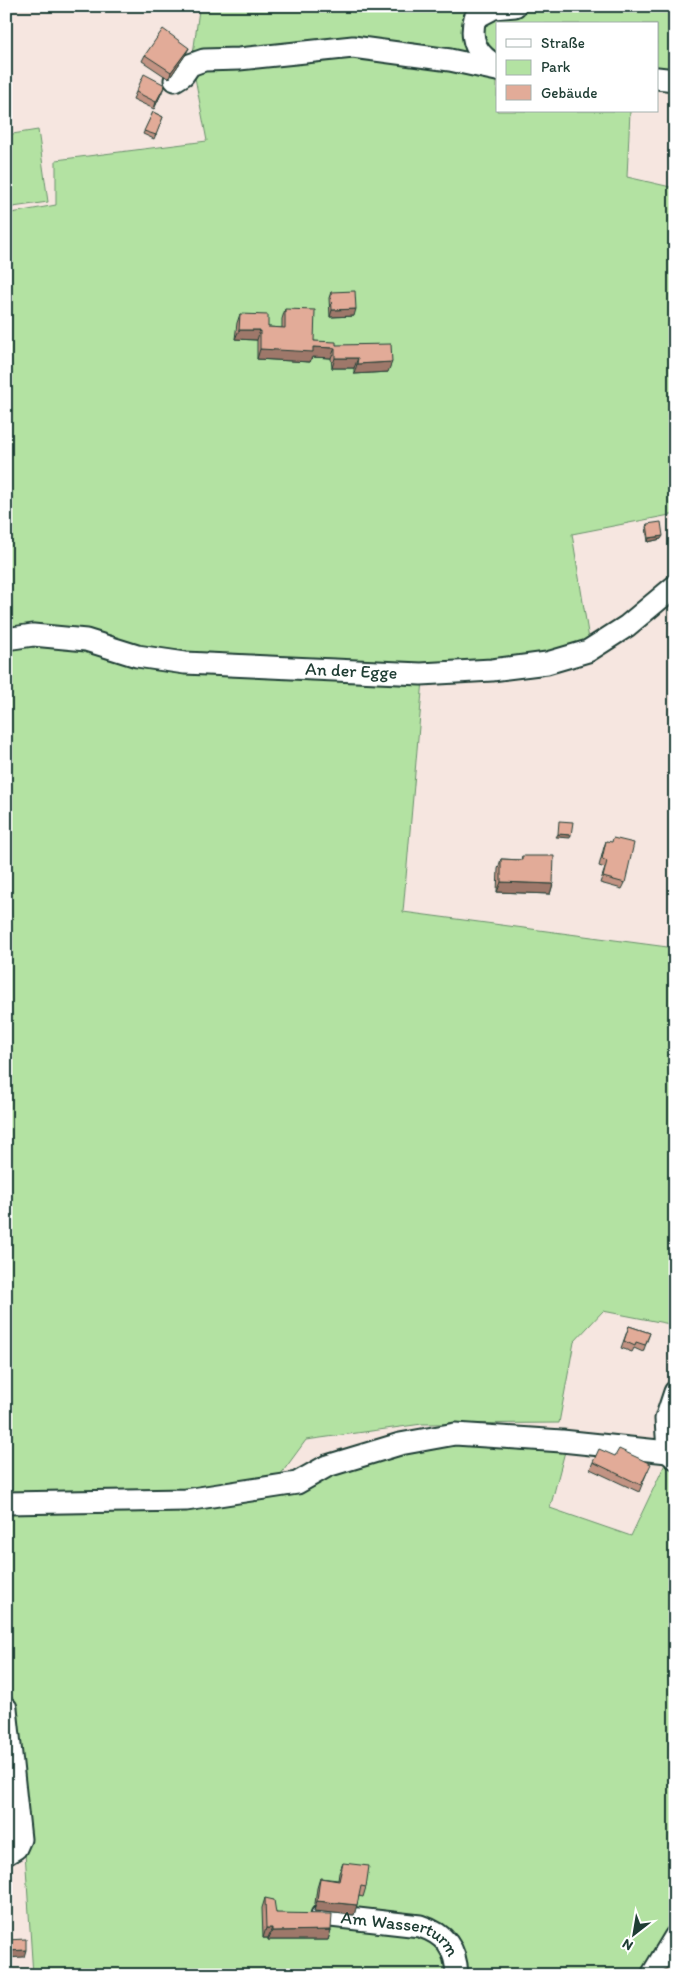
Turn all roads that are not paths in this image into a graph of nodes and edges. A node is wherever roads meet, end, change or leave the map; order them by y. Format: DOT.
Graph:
graph roads {
  1 [pos="515,6"];
  2 [pos="496,67"];
  3 [pos="496,68"];
  4 [pos="658,78"];
  5 [pos="175,80"];
  6 [pos="675,80"];
  7 [pos="675,586"];
  8 [pos="6,639"];
  9 [pos="675,1392"];
  10 [pos="671,1454"];
  11 [pos="6,1504"];
  12 [pos="6,1708"];
  13 [pos="6,1854"];
  14 [pos="322,1916"];
  15 [pos="675,1937"];
  16 [pos="457,1975"];
  17 [pos="652,1975"];
  1 -- 2 [label="street"];
  3 -- 5 [label="street"];
  4 -- 6 [label="street"];
  7 -- 8 [label="street, An der Egge"];
  9 -- 10 [label="street"];
  10 -- 11 [label="street"];
  12 -- 13 [label="street"];
  14 -- 16 [label="street, Am Wasserturm"];
  15 -- 17 [label="street"];
}
